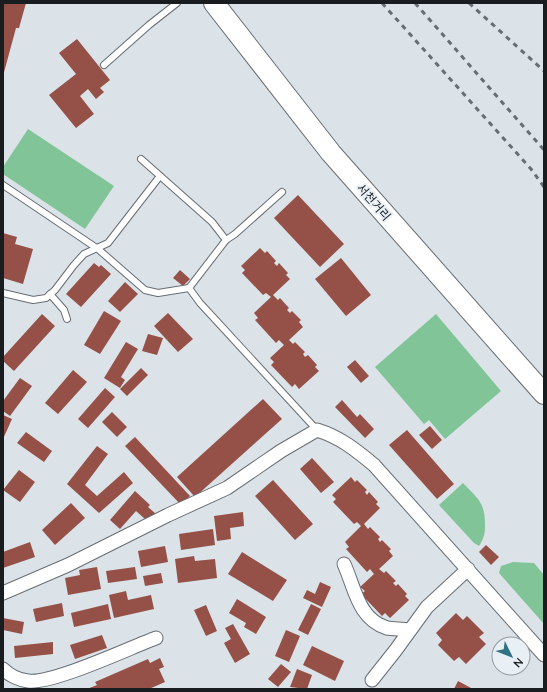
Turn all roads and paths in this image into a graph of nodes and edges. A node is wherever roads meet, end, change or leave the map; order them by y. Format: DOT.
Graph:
graph roads {
  1 [pos="178,3"];
  2 [pos="214,3"];
  3 [pos="104,65"];
  4 [pos="141,159"];
  5 [pos="160,176"];
  6 [pos="3,185"];
  7 [pos="282,192"];
  8 [pos="226,240"];
  9 [pos="98,249"];
  10 [pos="189,288"];
  11 [pos="3,292"];
  12 [pos="50,294"];
  13 [pos="67,319"];
  14 [pos="544,394"];
  15 [pos="317,430"];
  16 [pos="344,564"];
  17 [pos="468,569"];
  18 [pos="3,593"];
  19 [pos="409,630"];
  20 [pos="156,638"];
  21 [pos="544,655"];
  22 [pos="3,669"];
  23 [pos="372,680"];
  1 -- 3 [label="lane"];
  2 -- 14 [label="main road, 서천거리"];
  4 -- 5 [label="lane"];
  5 -- 8 [label="lane"];
  5 -- 9 [label="lane"];
  6 -- 9 [label="lane"];
  7 -- 8 [label="lane"];
  8 -- 10 [label="lane"];
  9 -- 10 [label="lane"];
  9 -- 12 [label="lane"];
  10 -- 15 [label="lane"];
  11 -- 12 [label="lane"];
  12 -- 13 [label="lane"];
  15 -- 17 [label="street"];
  15 -- 18 [label="street"];
  16 -- 19 [label="street"];
  17 -- 19 [label="street"];
  17 -- 21 [label="street"];
  19 -- 23 [label="street"];
  20 -- 22 [label="street"];
}
